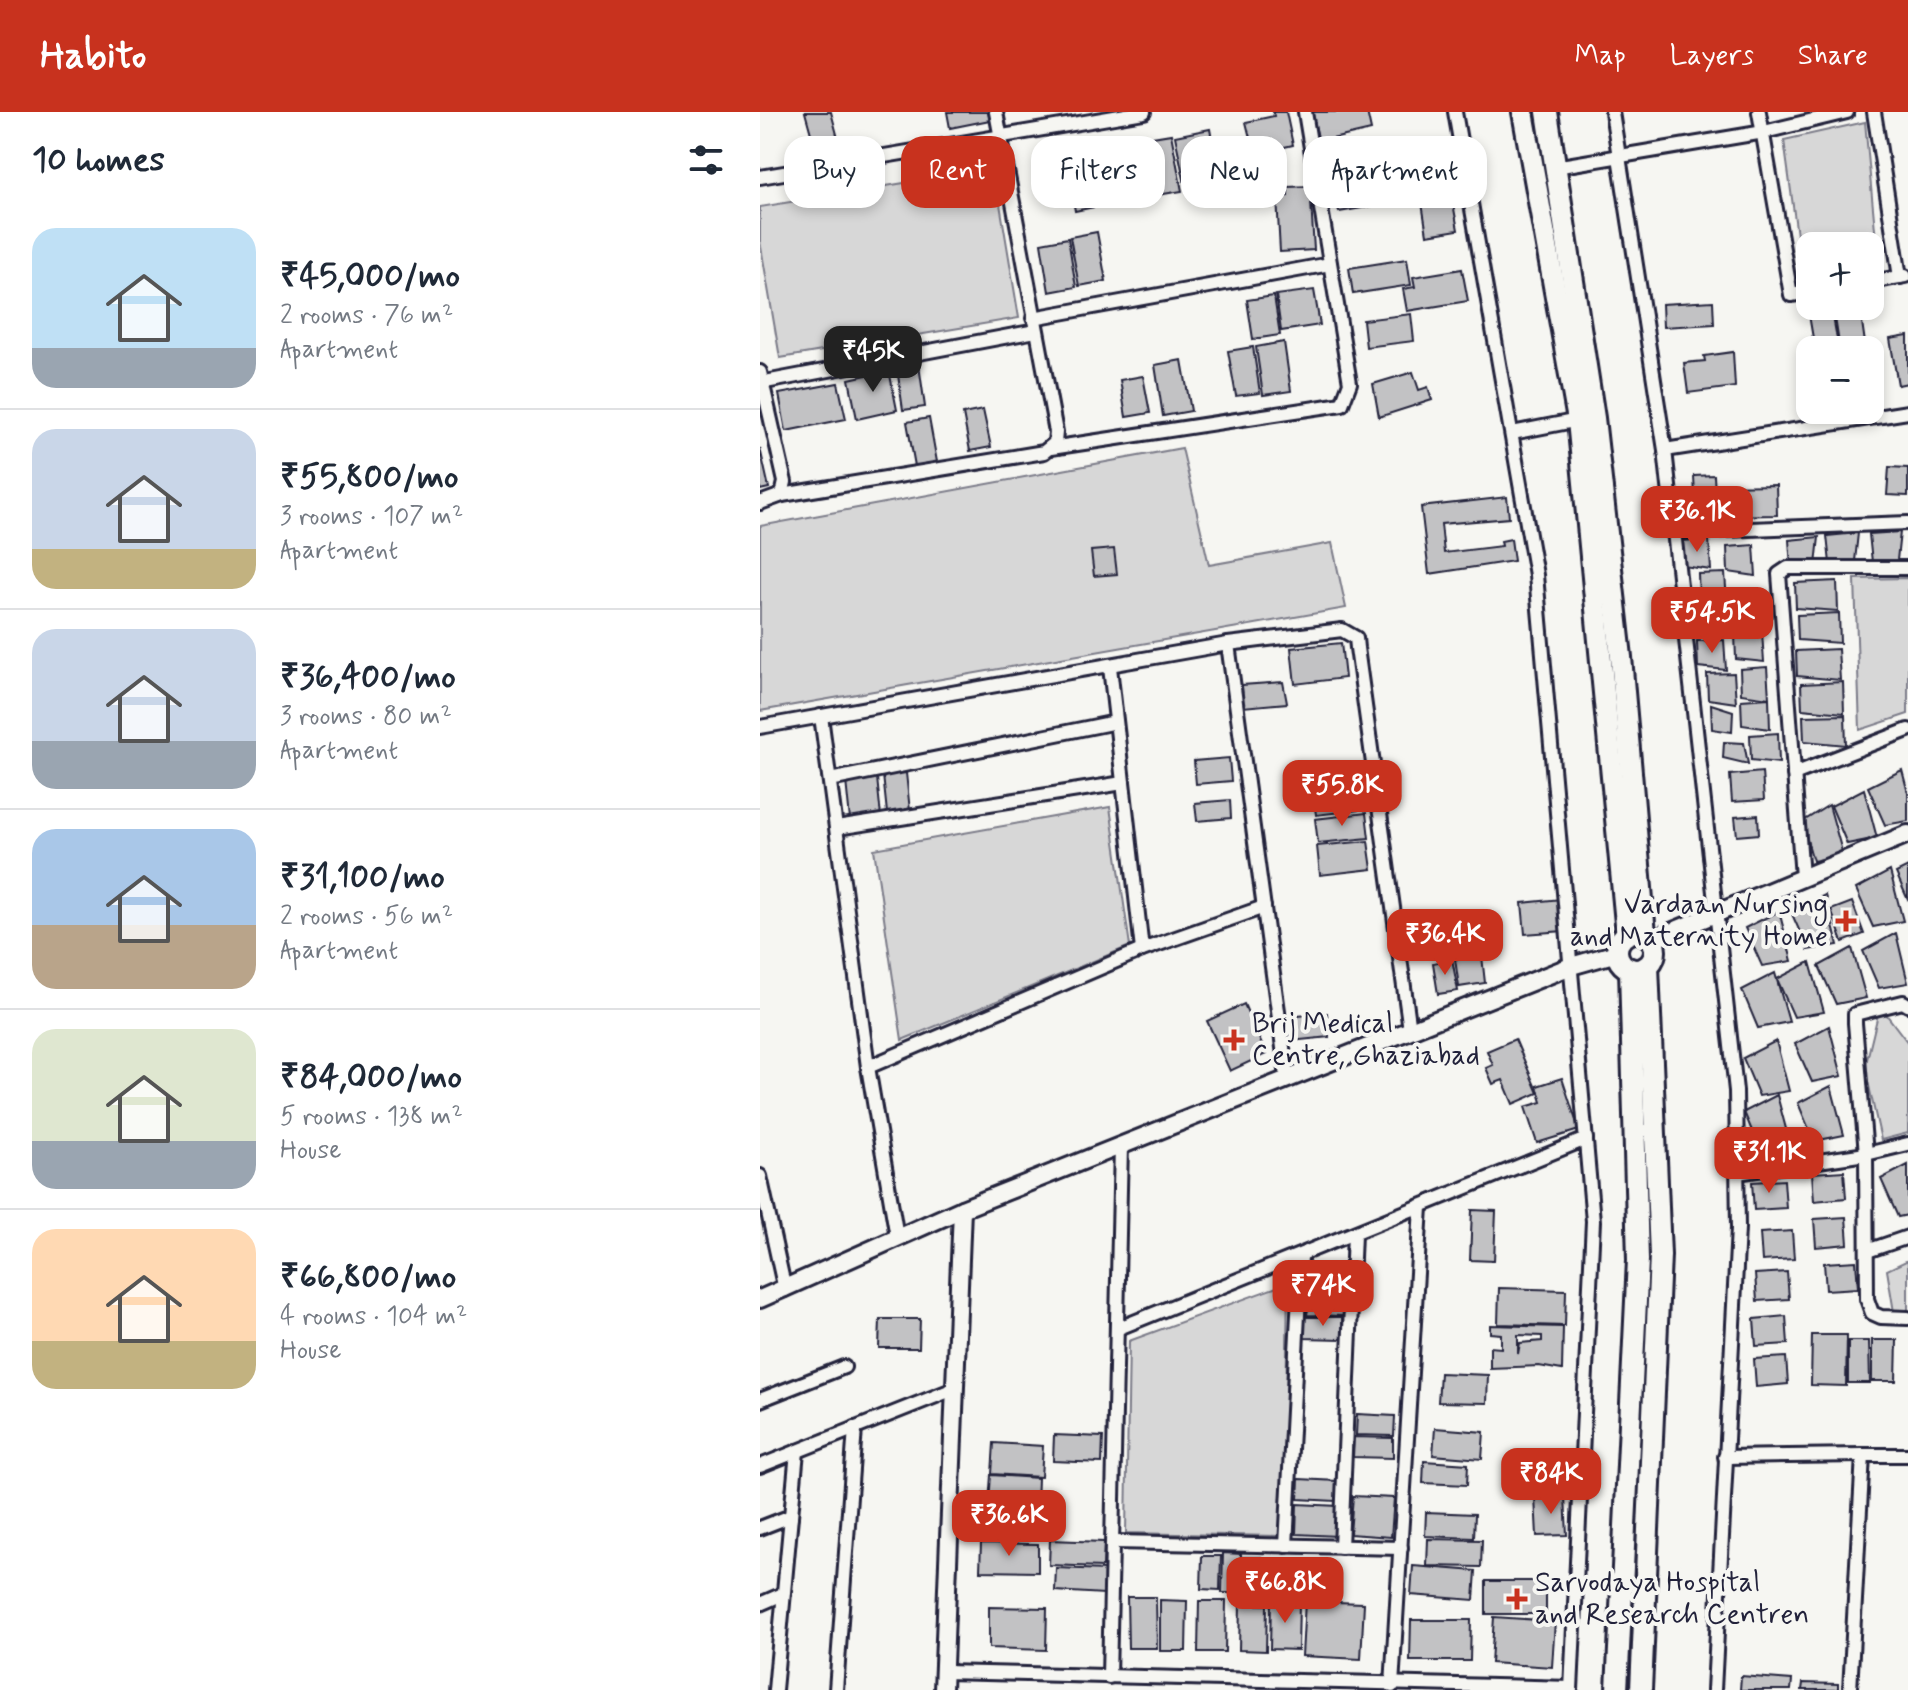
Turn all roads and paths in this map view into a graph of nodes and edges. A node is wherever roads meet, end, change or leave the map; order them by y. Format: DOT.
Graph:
graph roads {
  1 [pos="996,112"];
  2 [pos="1144,112"];
  3 [pos="1305,112"];
  4 [pos="1455,112"];
  5 [pos="1523,112"];
  6 [pos="1547,112"];
  7 [pos="1612,112"];
  8 [pos="1759,112"];
  9 [pos="1847,112"];
  10 [pos="1874,112"];
  11 [pos="1764,132"];
  12 [pos="1001,136"];
  13 [pos="1012,136"];
  14 [pos="901,154"];
  15 [pos="1621,155"];
  16 [pos="1555,167"];
  17 [pos="760,177"];
  18 [pos="1014,208"];
  19 [pos="1330,264"];
  20 [pos="1904,276"];
  21 [pos="1884,280"];
  22 [pos="1796,294"];
  23 [pos="1035,325"];
  24 [pos="761,379"];
  25 [pos="1908,412"];
  26 [pos="1586,419"];
  27 [pos="1512,433"];
  28 [pos="1051,448"];
  29 [pos="1665,450"];
  30 [pos="782,495"];
  31 [pos="760,503"];
  32 [pos="1908,523"];
  33 [pos="1673,532"];
  34 [pos="1908,568"];
  35 [pos="1228,644"];
  36 [pos="1110,667"];
  37 [pos="821,716"];
  38 [pos="1116,722"];
  39 [pos="760,727"];
  40 [pos="1908,730"];
  41 [pos="1794,774"];
  42 [pos="830,780"];
  43 [pos="1123,783"];
  44 [pos="837,828"];
  45 [pos="1908,834"];
  46 [pos="1802,877"];
  47 [pos="1264,907"];
  48 [pos="1718,911"];
  49 [pos="1637,949"];
  50 [pos="1142,950"];
  51 [pos="1571,966"];
  52 [pos="1908,1005"];
  53 [pos="1410,1030"];
  54 [pos="868,1067"];
  55 [pos="1287,1077"];
  56 [pos="1586,1139"];
  57 [pos="1908,1144"];
  58 [pos="1121,1145"];
  59 [pos="1866,1154"];
  60 [pos="1737,1173"];
  61 [pos="760,1176"];
  62 [pos="1421,1207"];
  63 [pos="962,1209"];
  64 [pos="1354,1234"];
  65 [pos="897,1237"];
  66 [pos="1908,1237"];
  67 [pos="1867,1251"];
  68 [pos="1301,1256"];
  69 [pos="785,1290"];
  70 [pos="760,1299"];
  71 [pos="1908,1318"];
  72 [pos="1119,1328"];
  73 [pos="844,1367"];
  74 [pos="954,1389"];
  75 [pos="760,1400"];
  76 [pos="855,1428"];
  77 [pos="797,1451"];
  78 [pos="1863,1455"];
  79 [pos="1908,1455"];
  80 [pos="1725,1457"];
  81 [pos="760,1466"];
  82 [pos="791,1516"];
  83 [pos="760,1528"];
  84 [pos="1114,1542"];
  85 [pos="1286,1546"];
  86 [pos="1341,1547"];
  87 [pos="1401,1548"];
  88 [pos="783,1594"];
  89 [pos="760,1604"];
  90 [pos="944,1672"];
  91 [pos="1109,1677"];
  92 [pos="1392,1686"];
  93 [pos="1571,1689"];
  94 [pos="775,1690"];
  95 [pos="836,1690"];
  96 [pos="943,1690"];
  97 [pos="1617,1690"];
  98 [pos="1641,1690"];
  99 [pos="1714,1690"];
  100 [pos="1850,1690"];
  1 -- 12 [label="street"];
  2 -- 13 [label="street"];
  3 -- 19 [label="street"];
  4 -- 27 [label="street"];
  5 -- 26 [label="highway"];
  6 -- 16 [label="highway"];
  7 -- 15 [label="street"];
  8 -- 11 [label="street"];
  9 -- 11 [label="street"];
  10 -- 20 [label="street"];
  11 -- 15 [label="street"];
  11 -- 22 [label="street"];
  14 -- 17 [label="street"];
  15 -- 16 [label="street"];
  15 -- 29 [label="street"];
  16 -- 26 [label="highway"];
  18 -- 23 [label="street"];
  19 -- 23 [label="street"];
  19 -- 28 [label="street"];
  20 -- 21 [label="street"];
  23 -- 24 [label="street"];
  23 -- 28 [label="street"];
  24 -- 30 [label="street"];
  25 -- 29 [label="street"];
  26 -- 27 [label="street"];
  26 -- 49 [label="highway"];
  27 -- 51 [label="street"];
  28 -- 30 [label="street"];
  29 -- 33 [label="street"];
  30 -- 31 [label="street"];
  32 -- 33 [label="street"];
  33 -- 48 [label="street"];
  34 -- 41 [label="street"];
  35 -- 36 [label="street"];
  35 -- 47 [label="street"];
  35 -- 53 [label="street"];
  36 -- 37 [label="street"];
  36 -- 38 [label="street"];
  37 -- 39 [label="street"];
  37 -- 42 [label="street"];
  38 -- 42 [label="street"];
  38 -- 43 [label="street"];
  40 -- 41 [label="street"];
  41 -- 46 [label="street"];
  42 -- 44 [label="street"];
  43 -- 44 [label="street"];
  43 -- 50 [label="street"];
  44 -- 54 [label="street"];
  45 -- 46 [label="street"];
  46 -- 48 [label="street"];
  47 -- 50 [label="street"];
  47 -- 55 [label="street"];
  48 -- 49 [label="street"];
  48 -- 60 [label="street"];
  49 -- 51 [label="street"];
  49 -- 97 [label="highway"];
  49 -- 98 [label="highway"];
  50 -- 54 [label="street"];
  51 -- 53 [label="street"];
  51 -- 56 [label="street"];
  52 -- 59 [label="street"];
  53 -- 55 [label="street"];
  54 -- 65 [label="street"];
  55 -- 58 [label="street"];
  56 -- 62 [label="street"];
  56 -- 93 [label="street"];
  57 -- 59 [label="street"];
  58 -- 63 [label="street"];
  58 -- 72 [label="street"];
  59 -- 60 [label="street"];
  59 -- 67 [label="street"];
  60 -- 80 [label="street"];
  61 -- 69 [label="street"];
  62 -- 64 [label="street"];
  62 -- 87 [label="street"];
  63 -- 65 [label="street"];
  63 -- 74 [label="street"];
  64 -- 68 [label="street"];
  64 -- 86 [label="street"];
  65 -- 69 [label="street"];
  66 -- 67 [label="street"];
  67 -- 71 [label="street"];
  68 -- 72 [label="street"];
  68 -- 85 [label="street"];
  69 -- 70 [label="street"];
  72 -- 84 [label="street"];
  73 -- 75 [label="street"];
  74 -- 76 [label="street"];
  74 -- 90 [label="street"];
  76 -- 77 [label="street"];
  76 -- 95 [label="street"];
  77 -- 81 [label="street"];
  77 -- 82 [label="street"];
  78 -- 79 [label="street"];
  78 -- 80 [label="street"];
  78 -- 100 [label="street"];
  80 -- 99 [label="street"];
  82 -- 83 [label="street"];
  82 -- 88 [label="street"];
  84 -- 85 [label="street"];
  84 -- 91 [label="street"];
  85 -- 86 [label="street"];
  86 -- 87 [label="street"];
  87 -- 92 [label="street"];
  88 -- 89 [label="street"];
  88 -- 94 [label="street"];
  90 -- 91 [label="street"];
  90 -- 96 [label="street"];
  91 -- 92 [label="street"];
  92 -- 93 [label="street"];
}
